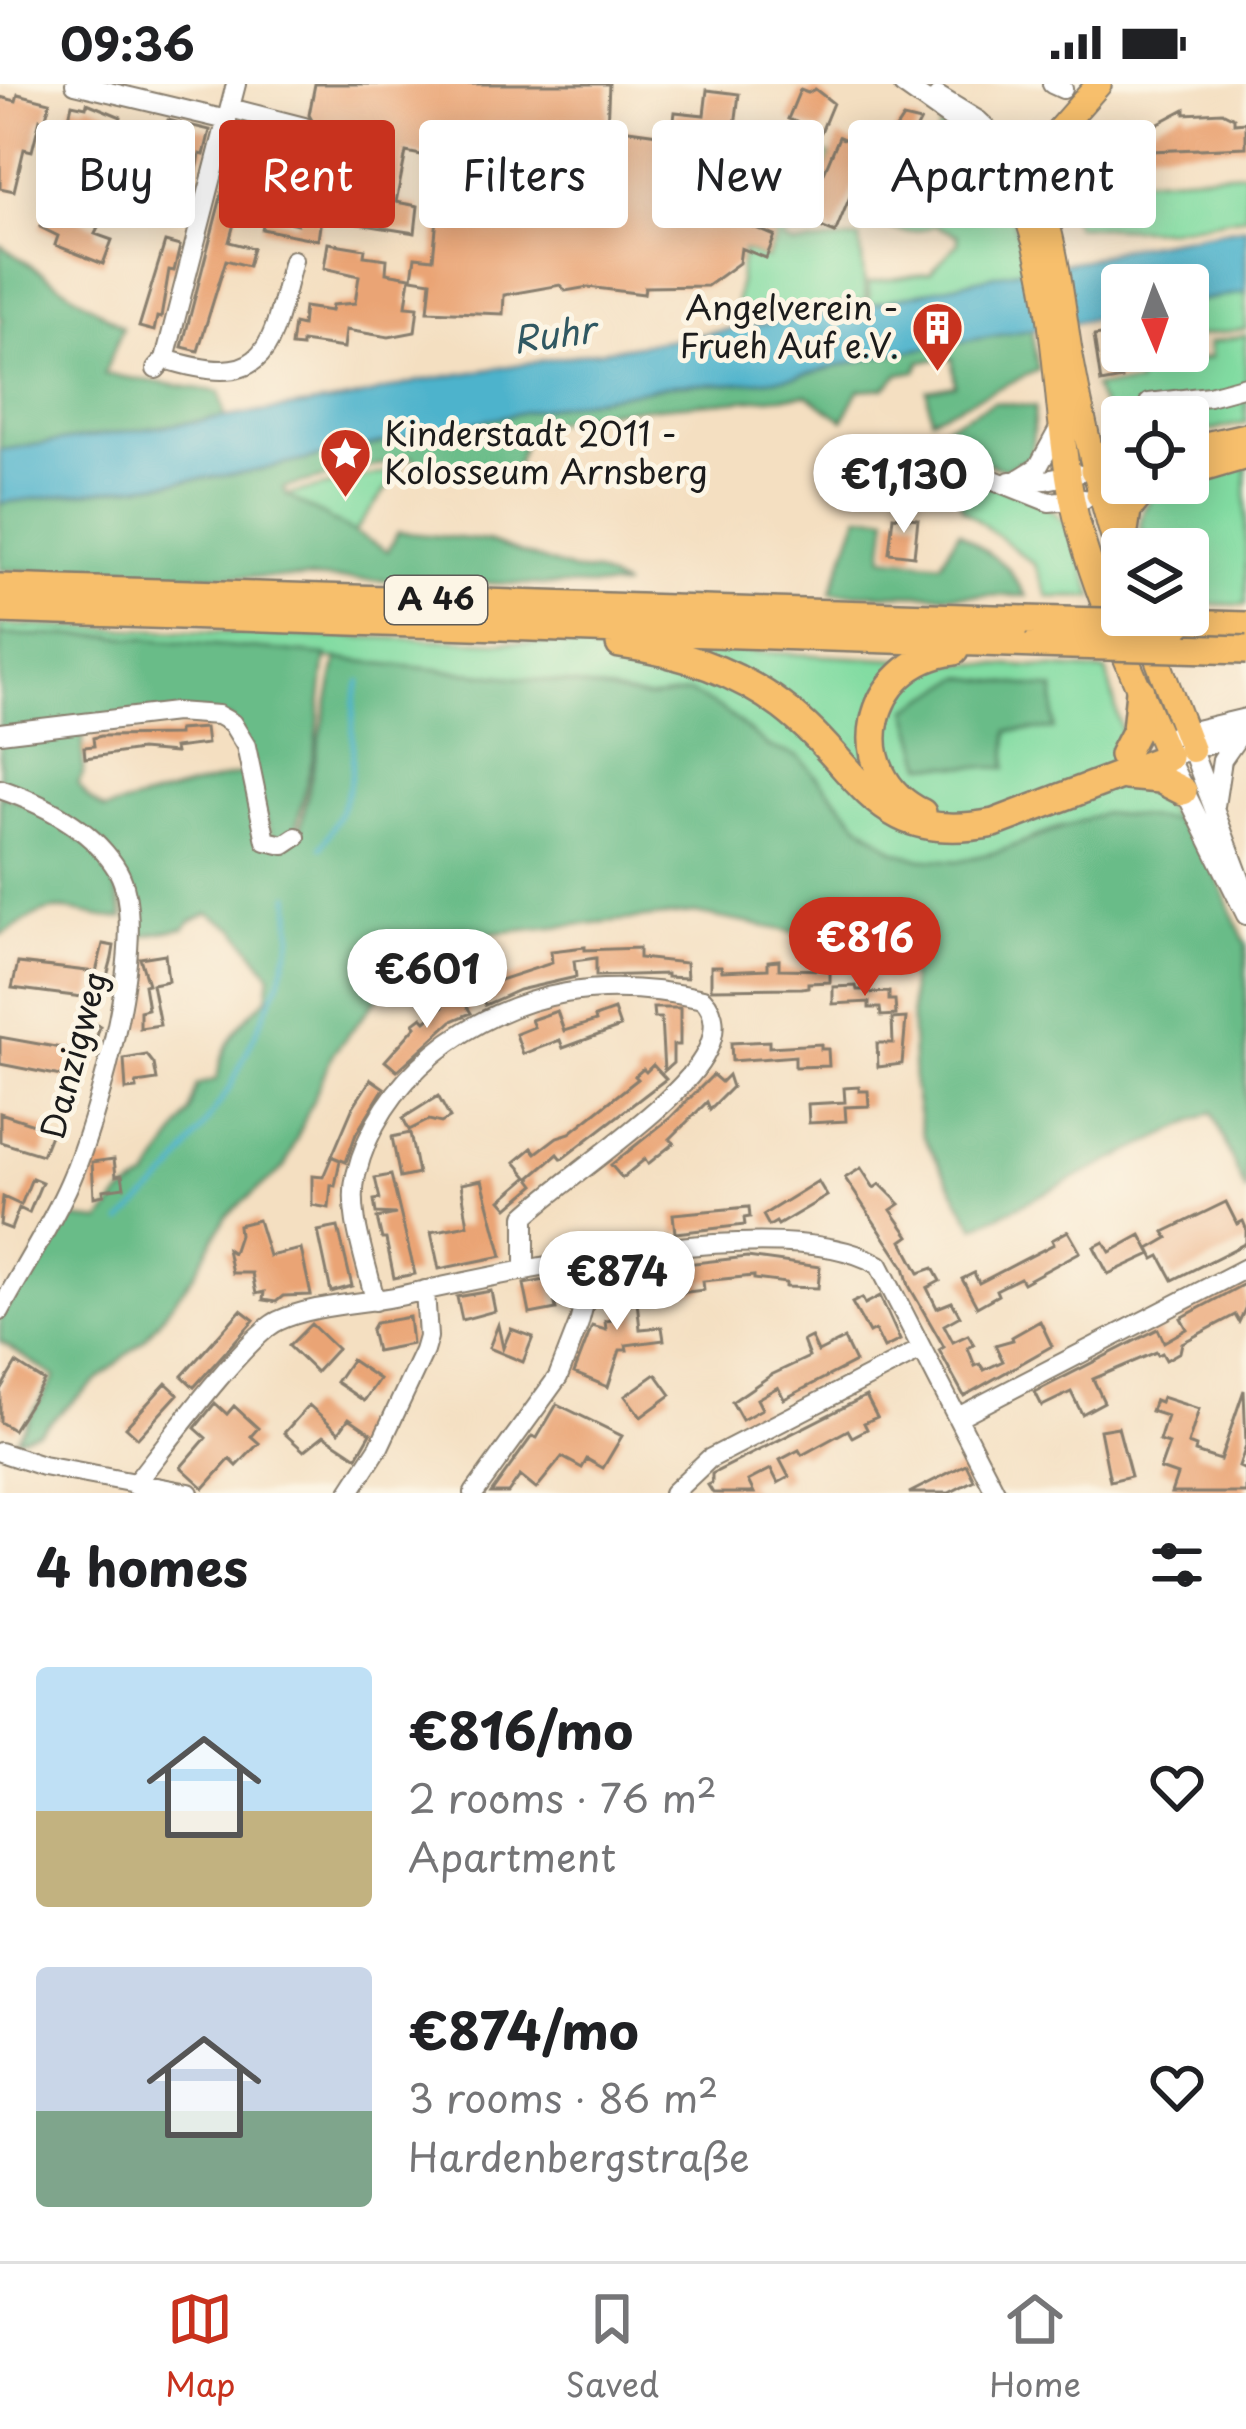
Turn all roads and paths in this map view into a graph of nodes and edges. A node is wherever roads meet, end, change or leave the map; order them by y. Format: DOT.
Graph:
graph roads {
  1 [pos="75,84"];
  2 [pos="236,84"];
  3 [pos="902,84"];
  4 [pos="1099,84"];
  5 [pos="102,86"];
  6 [pos="1067,86"];
  7 [pos="228,114"];
  8 [pos="263,120"];
  9 [pos="953,120"];
  10 [pos="1051,120"];
  11 [pos="1068,120"];
  12 [pos="1032,228"];
  13 [pos="293,260"];
  14 [pos="1060,343"];
  15 [pos="1246,386"];
  16 [pos="1209,396"];
  17 [pos="1061,425"];
  18 [pos="1246,437"];
  19 [pos="1209,445"];
  20 [pos="1246,455"];
  21 [pos="897,461"];
  22 [pos="1209,466"];
  23 [pos="1007,481"];
  24 [pos="1091,481"];
  25 [pos="1108,528"];
  26 [pos="0,588"];
  27 [pos="0,609"];
  28 [pos="1246,626"];
  29 [pos="491,627"];
  30 [pos="1031,636"];
  31 [pos="1147,636"];
  32 [pos="1246,650"];
  33 [pos="1140,692"];
  34 [pos="1244,728"];
  35 [pos="0,733"];
  36 [pos="1176,745"];
  37 [pos="1119,766"];
  38 [pos="0,789"];
  39 [pos="1183,790"];
  40 [pos="1215,811"];
  41 [pos="296,837"];
  42 [pos="1246,895"];
  43 [pos="1246,915"];
  44 [pos="596,1258"];
  45 [pos="1246,1268"];
  46 [pos="525,1271"];
  47 [pos="425,1290"];
  48 [pos="375,1300"];
  49 [pos="0,1311"];
  50 [pos="922,1349"];
  51 [pos="958,1417"];
  52 [pos="0,1452"];
  53 [pos="134,1485"];
  54 [pos="990,1491"];
  55 [pos="189,1493"];
  56 [pos="349,1493"];
  57 [pos="474,1493"];
  58 [pos="673,1493"];
  1 -- 5 [label="street"];
  2 -- 7 [label="street"];
  3 -- 9 [label="street"];
  4 -- 11 [label="main road"];
  5 -- 7 [label="street"];
  6 -- 10 [label="main road"];
  7 -- 8 [label="street"];
  7 -- 13 [label="street"];
  12 -- 14 [label="main road"];
  14 -- 17 [label="main road"];
  14 -- 24 [label="main road"];
  15 -- 16 [label="street"];
  17 -- 23 [label="street"];
  17 -- 24 [label="main road"];
  18 -- 19 [label="highway"];
  20 -- 22 [label="highway"];
  21 -- 23 [label="street"];
  23 -- 24 [label="street"];
  24 -- 25 [label="main road"];
  24 -- 33 [label="main road"];
  26 -- 30 [label="highway, A 46"];
  27 -- 29 [label="highway, A 46"];
  28 -- 30 [label="highway, A 46, bridge"];
  29 -- 30 [label="highway, A 46"];
  29 -- 37 [label="highway"];
  30 -- 32 [label="highway, A 46, bridge"];
  30 -- 37 [label="highway"];
  31 -- 36 [label="main road"];
  33 -- 36 [label="main road"];
  33 -- 37 [label="highway"];
  34 -- 36 [label="street"];
  34 -- 40 [label="street"];
  35 -- 41 [label="street"];
  36 -- 37 [label="highway"];
  36 -- 39 [label="street"];
  36 -- 40 [label="street"];
  37 -- 39 [label="highway"];
  38 -- 49 [label="street, Danzigweg"];
  39 -- 43 [label="street"];
  40 -- 42 [label="street"];
  44 -- 46 [label="street"];
  44 -- 50 [label="street"];
  44 -- 57 [label="street"];
  45 -- 51 [label="street"];
  46 -- 47 [label="street"];
  46 -- 48 [label="street"];
  47 -- 48 [label="street"];
  47 -- 56 [label="street"];
  48 -- 53 [label="street"];
  50 -- 51 [label="street"];
  50 -- 58 [label="street"];
  51 -- 54 [label="street"];
  52 -- 53 [label="street"];
  53 -- 55 [label="street"];
}
